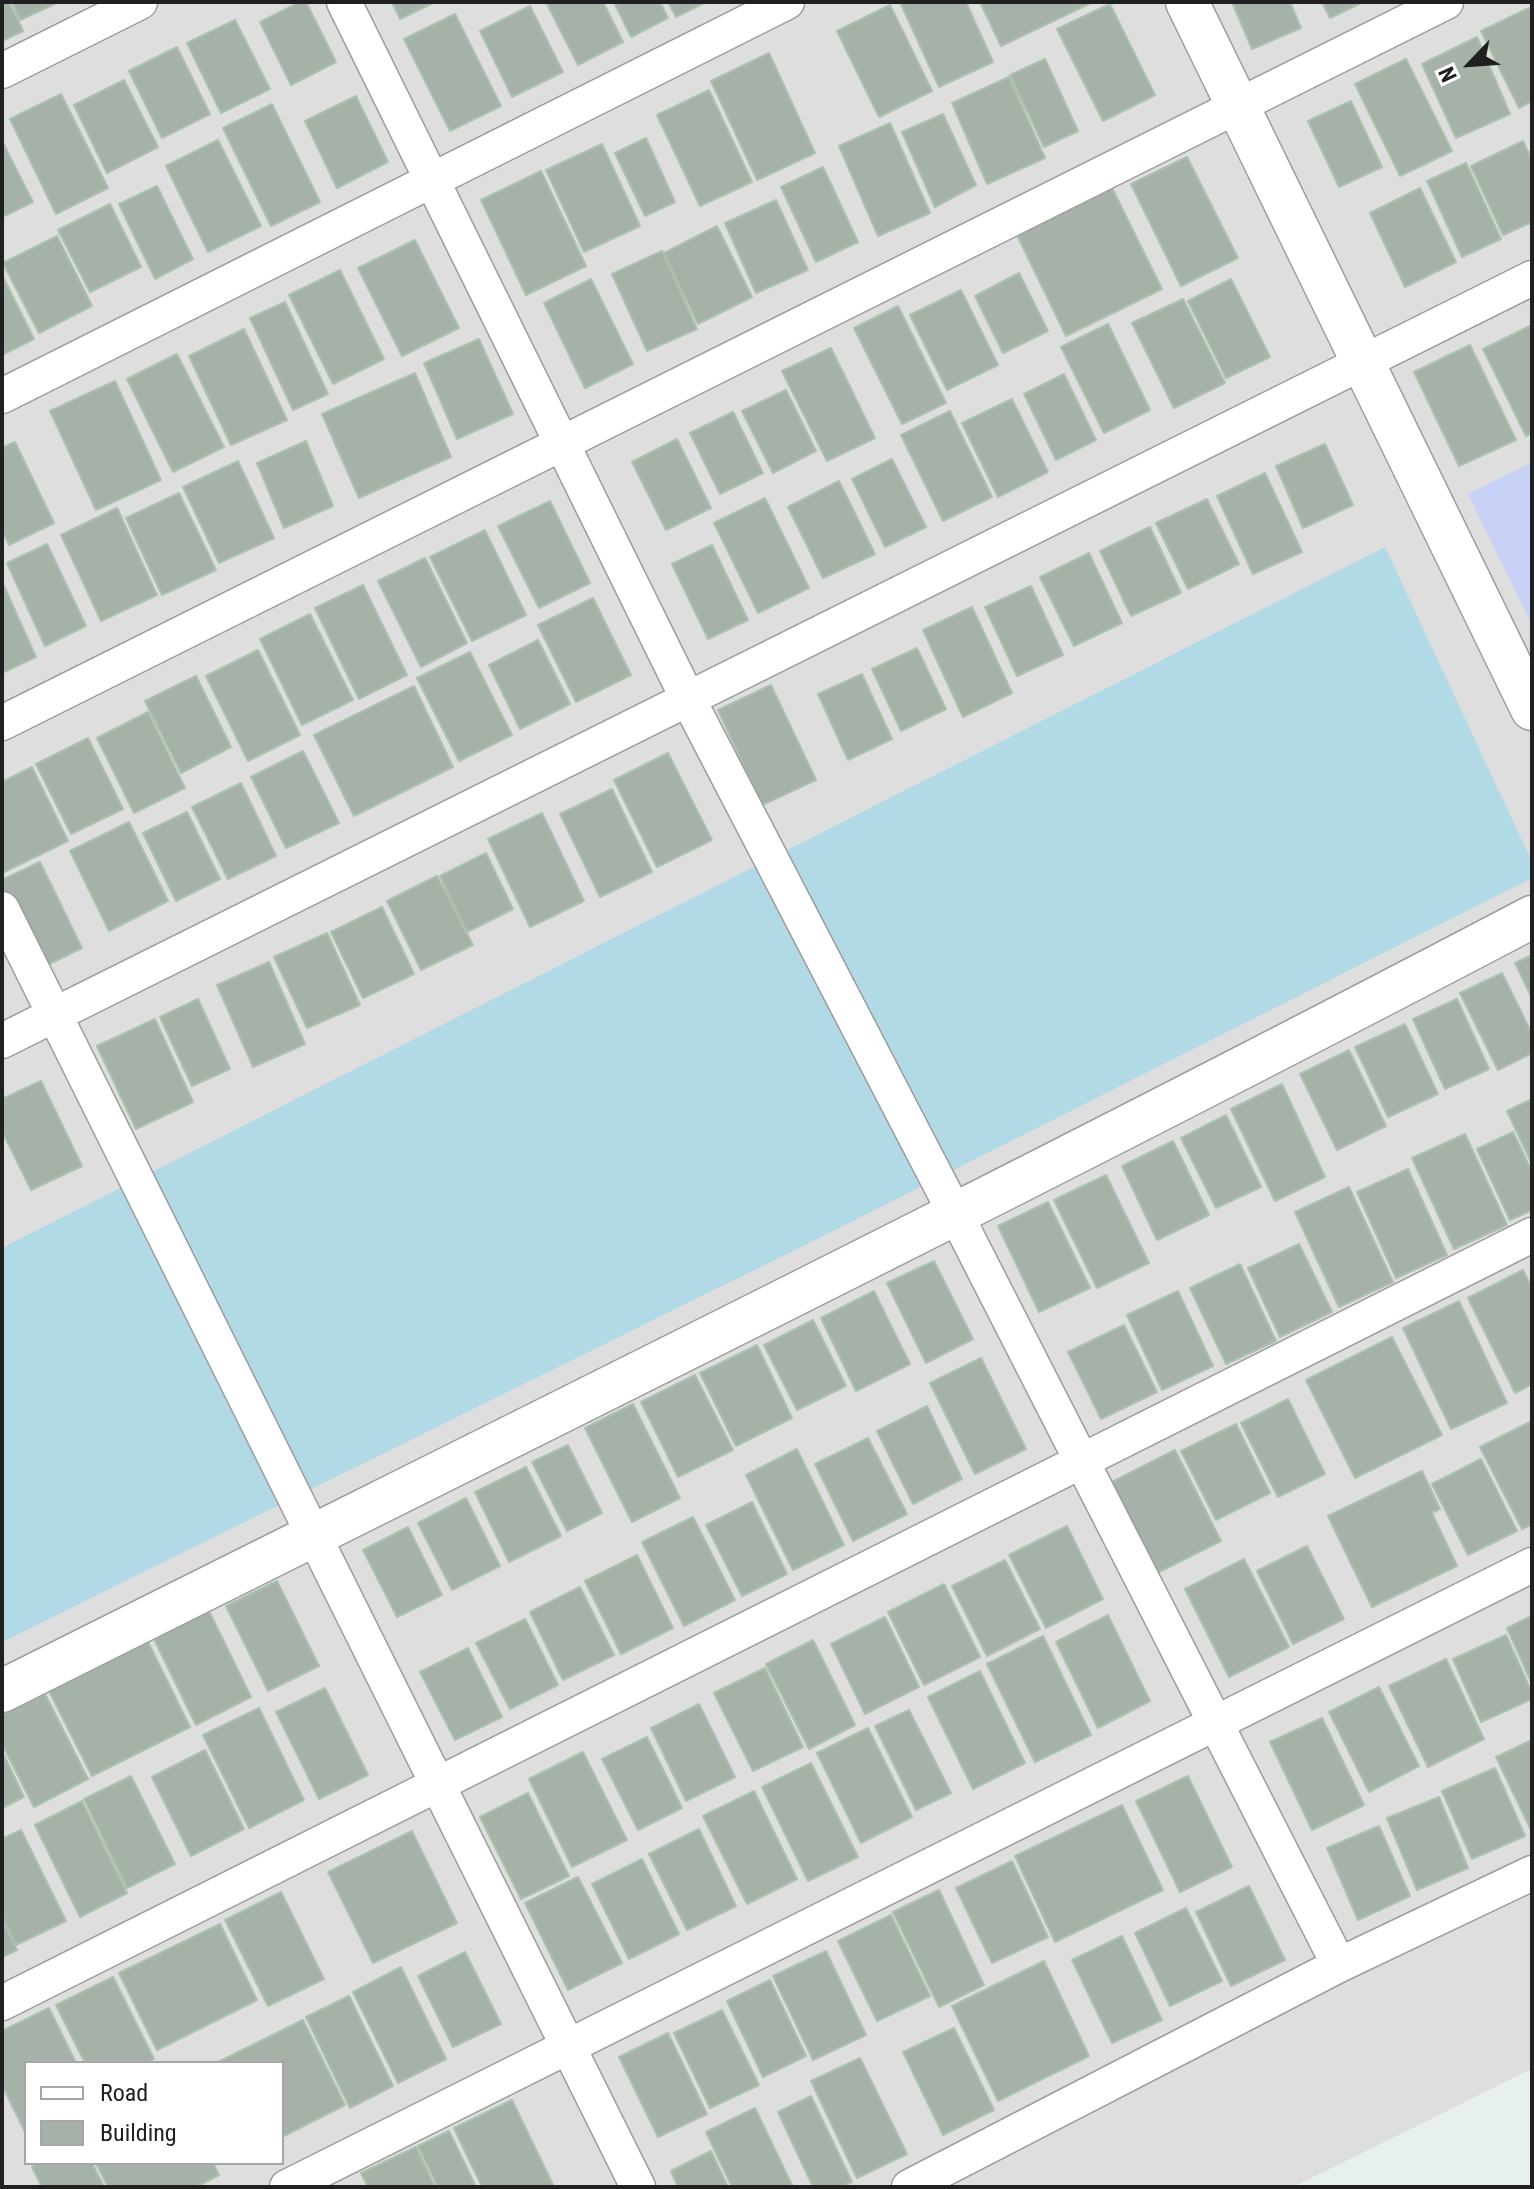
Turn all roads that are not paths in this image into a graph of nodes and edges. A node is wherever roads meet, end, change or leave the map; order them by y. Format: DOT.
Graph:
graph roads {
  1 [pos="140,2"];
  2 [pos="344,2"];
  3 [pos="787,2"];
  4 [pos="1187,2"];
  5 [pos="1446,2"];
  6 [pos="2,71"];
  7 [pos="1238,106"];
  8 [pos="431,180"];
  9 [pos="1532,278"];
  10 [pos="1363,362"];
  11 [pos="2,396"];
  12 [pos="562,444"];
  13 [pos="688,699"];
  14 [pos="1532,709"];
  15 [pos="2,723"];
  16 [pos="2,909"];
  17 [pos="1532,917"];
  18 [pos="54,1014"];
  19 [pos="2,1041"];
  20 [pos="955,1213"];
  21 [pos="1532,1235"];
  22 [pos="1082,1461"];
  23 [pos="314,1535"];
  24 [pos="1532,1565"];
  25 [pos="2,1691"];
  26 [pos="1215,1723"];
  27 [pos="437,1785"];
  28 [pos="1532,1873"];
  29 [pos="1339,1965"];
  30 [pos="2,2003"];
  31 [pos="568,2047"];
  32 [pos="287,2187"];
  33 [pos="638,2187"];
  34 [pos="909,2187"];
  1 -- 6 [label="street"];
  2 -- 8 [label="street"];
  3 -- 8 [label="street"];
  4 -- 7 [label="street"];
  5 -- 7 [label="street"];
  7 -- 10 [label="street"];
  7 -- 12 [label="street"];
  8 -- 11 [label="street"];
  8 -- 12 [label="street"];
  9 -- 10 [label="street"];
  10 -- 13 [label="street"];
  10 -- 14 [label="street"];
  12 -- 13 [label="street"];
  12 -- 15 [label="street"];
  13 -- 18 [label="street"];
  13 -- 20 [label="street"];
  16 -- 18 [label="street"];
  17 -- 20 [label="street"];
  18 -- 19 [label="street"];
  18 -- 23 [label="street"];
  20 -- 22 [label="street"];
  20 -- 23 [label="street"];
  21 -- 22 [label="street"];
  22 -- 26 [label="street"];
  22 -- 27 [label="street"];
  23 -- 25 [label="street"];
  23 -- 27 [label="street"];
  24 -- 26 [label="street"];
  26 -- 29 [label="street"];
  26 -- 31 [label="street"];
  27 -- 30 [label="street"];
  27 -- 31 [label="street"];
  28 -- 29 [label="street"];
  29 -- 34 [label="street"];
  31 -- 32 [label="street"];
  31 -- 33 [label="street"];
}
